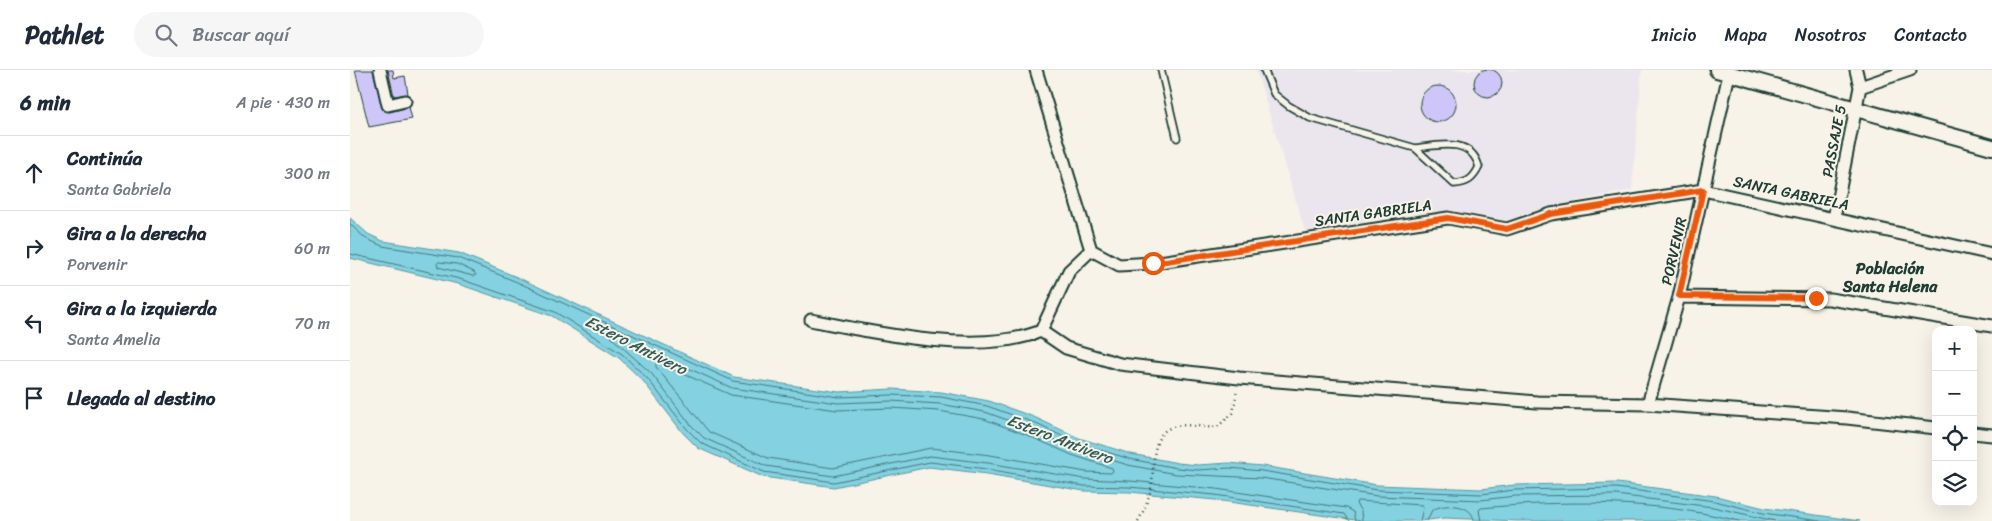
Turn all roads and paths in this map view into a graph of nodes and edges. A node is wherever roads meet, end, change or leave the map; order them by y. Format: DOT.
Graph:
graph roads {
  1 [pos="380,70"];
  2 [pos="1036,70"];
  3 [pos="1161,70"];
  4 [pos="1264,70"];
  5 [pos="1856,70"];
  6 [pos="1910,70"];
  7 [pos="1723,72"];
  8 [pos="1860,87"];
  9 [pos="405,101"];
  10 [pos="1857,108"];
  11 [pos="1177,138"];
  12 [pos="1992,147"];
  13 [pos="1415,148"];
  14 [pos="1703,190"];
  15 [pos="1834,218"];
  16 [pos="1091,250"];
  17 [pos="1992,254"];
  18 [pos="1679,296"];
  19 [pos="811,320"];
  20 [pos="1992,326"];
  21 [pos="1041,330"];
  22 [pos="1239,378"];
  23 [pos="1648,404"];
  24 [pos="1932,428"];
  25 [pos="1977,433"];
  26 [pos="1992,435"];
  27 [pos="1138,521"];
  1 -- 9 [label="street"];
  2 -- 16 [label="street"];
  3 -- 11 [label="lane"];
  4 -- 13 [label="lane"];
  5 -- 8 [label="street, PASSAJE 5"];
  6 -- 8 [label="street"];
  7 -- 10 [label="street"];
  7 -- 14 [label="street, PORVENIR"];
  8 -- 10 [label="street, PASSAJE 5"];
  10 -- 12 [label="street"];
  10 -- 15 [label="street, PASSAJE 5"];
  13 -- 13 [label="lane"];
  14 -- 15 [label="street, SANTA GABRIELA"];
  14 -- 16 [label="street, SANTA GABRIELA"];
  14 -- 18 [label="street, PORVENIR"];
  15 -- 17 [label="street, SANTA GABRIELA"];
  16 -- 21 [label="street"];
  18 -- 20 [label="street"];
  18 -- 23 [label="street, PORVENIR"];
  19 -- 21 [label="street"];
  21 -- 22 [label="street"];
  22 -- 23 [label="street"];
  22 -- 27 [label="path"];
  23 -- 24 [label="street"];
  25 -- 26 [label="street"];
}
